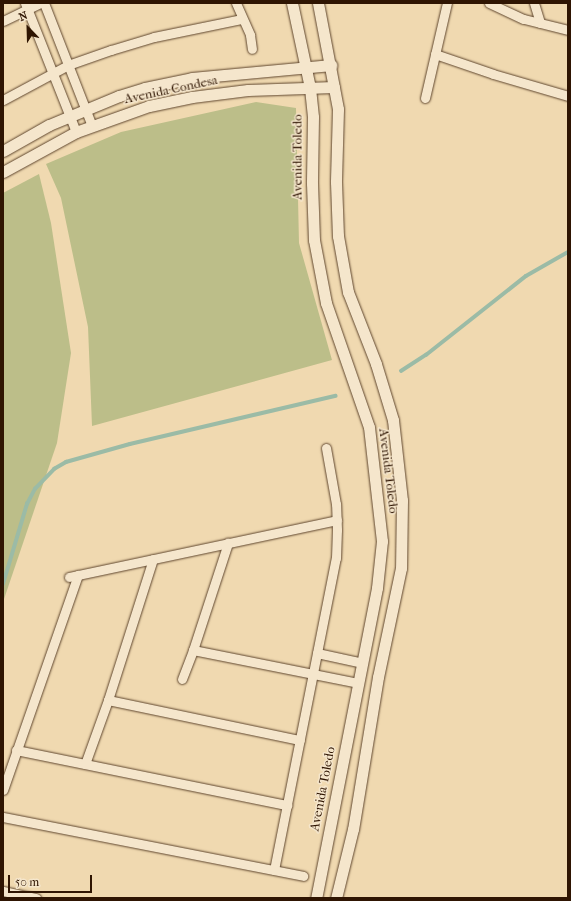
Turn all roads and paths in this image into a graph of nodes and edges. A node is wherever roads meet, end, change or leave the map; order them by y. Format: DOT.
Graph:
graph roads {
  1 [pos="40,3"];
  2 [pos="44,3"];
  3 [pos="236,3"];
  4 [pos="292,3"];
  5 [pos="318,3"];
  6 [pos="447,3"];
  7 [pos="489,3"];
  8 [pos="534,3"];
  9 [pos="26,6"];
  10 [pos="242,19"];
  11 [pos="3,21"];
  12 [pos="540,23"];
  13 [pos="568,30"];
  14 [pos="252,49"];
  15 [pos="435,54"];
  16 [pos="68,65"];
  17 [pos="331,65"];
  18 [pos="306,66"];
  19 [pos="52,73"];
  20 [pos="334,87"];
  21 [pos="310,88"];
  22 [pos="568,96"];
  23 [pos="424,98"];
  24 [pos="3,100"];
  25 [pos="86,109"];
  26 [pos="70,116"];
  27 [pos="92,126"];
  28 [pos="76,132"];
  29 [pos="3,151"];
  30 [pos="3,172"];
  31 [pos="326,448"];
  32 [pos="337,520"];
  33 [pos="228,543"];
  34 [pos="152,559"];
  35 [pos="78,575"];
  36 [pos="69,577"];
  37 [pos="193,650"];
  38 [pos="317,653"];
  39 [pos="360,673"];
  40 [pos="313,674"];
  41 [pos="378,677"];
  42 [pos="182,679"];
  43 [pos="108,700"];
  44 [pos="300,740"];
  45 [pos="16,750"];
  46 [pos="85,764"];
  47 [pos="3,790"];
  48 [pos="287,805"];
  49 [pos="3,817"];
  50 [pos="274,870"];
  51 [pos="303,876"];
  52 [pos="3,891"];
  53 [pos="36,898"];
  54 [pos="316,898"];
  55 [pos="336,898"];
  1 -- 9 [label="street"];
  2 -- 16 [label="street"];
  3 -- 10 [label="street"];
  4 -- 18 [label="street, Avenida Toledo"];
  5 -- 17 [label="street, Avenida Toledo"];
  6 -- 15 [label="street"];
  7 -- 12 [label="street"];
  8 -- 12 [label="street"];
  9 -- 11 [label="street"];
  9 -- 19 [label="street"];
  10 -- 14 [label="street"];
  10 -- 16 [label="street"];
  12 -- 13 [label="street"];
  15 -- 22 [label="street"];
  15 -- 23 [label="street"];
  16 -- 19 [label="street"];
  16 -- 25 [label="street"];
  17 -- 18 [label="street, Avenida Condesa"];
  17 -- 20 [label="street, Avenida Toledo"];
  18 -- 21 [label="street, Avenida Toledo"];
  18 -- 25 [label="street, Avenida Condesa"];
  19 -- 24 [label="street"];
  19 -- 26 [label="street"];
  20 -- 21 [label="street, Avenida Condesa"];
  20 -- 41 [label="street, Avenida Toledo"];
  21 -- 27 [label="street, Avenida Condesa"];
  21 -- 39 [label="street, Avenida Toledo"];
  25 -- 26 [label="street, Avenida Condesa"];
  25 -- 27 [label="street"];
  26 -- 28 [label="street"];
  26 -- 29 [label="street, Avenida Condesa"];
  27 -- 28 [label="street, Avenida Condesa"];
  28 -- 30 [label="street, Avenida Condesa"];
  31 -- 32 [label="street"];
  32 -- 33 [label="street"];
  32 -- 38 [label="street"];
  33 -- 34 [label="street"];
  33 -- 37 [label="street"];
  34 -- 35 [label="street"];
  34 -- 43 [label="street"];
  35 -- 36 [label="street"];
  35 -- 45 [label="street"];
  37 -- 40 [label="street"];
  37 -- 42 [label="street"];
  38 -- 39 [label="street"];
  38 -- 40 [label="street"];
  39 -- 40 [label="street"];
  39 -- 41 [label="street"];
  39 -- 54 [label="street, Avenida Toledo"];
  40 -- 44 [label="street"];
  41 -- 55 [label="street, Avenida Toledo"];
  43 -- 44 [label="street"];
  43 -- 46 [label="street"];
  44 -- 48 [label="street"];
  45 -- 46 [label="street"];
  45 -- 47 [label="street"];
  46 -- 48 [label="street"];
  48 -- 50 [label="street"];
  49 -- 50 [label="street"];
  50 -- 51 [label="street"];
  52 -- 53 [label="street"];
}
